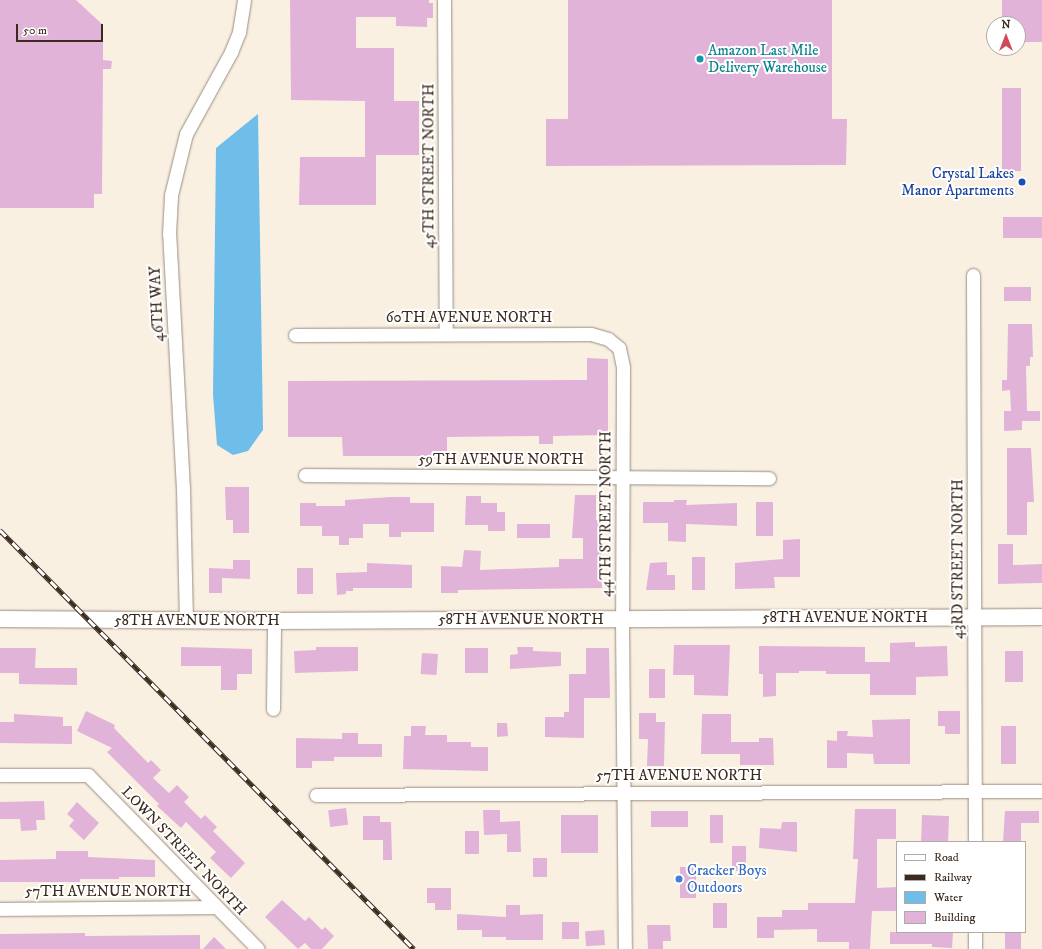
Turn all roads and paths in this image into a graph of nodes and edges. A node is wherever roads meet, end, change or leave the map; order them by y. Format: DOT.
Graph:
graph roads {
  1 [pos="244,0"];
  2 [pos="444,0"];
  3 [pos="973,275"];
  4 [pos="446,332"];
  5 [pos="294,335"];
  6 [pos="623,367"];
  7 [pos="305,475"];
  8 [pos="623,476"];
  9 [pos="769,478"];
  10 [pos="1042,616"];
  11 [pos="974,617"];
  12 [pos="0,619"];
  13 [pos="622,620"];
  14 [pos="186,621"];
  15 [pos="274,622"];
  16 [pos="273,709"];
  17 [pos="0,775"];
  18 [pos="975,791"];
  19 [pos="1042,791"];
  20 [pos="625,793"];
  21 [pos="316,795"];
  22 [pos="975,841"];
  23 [pos="216,907"];
  24 [pos="0,908"];
  25 [pos="975,933"];
  26 [pos="258,949"];
  27 [pos="625,949"];
  28 [pos="975,949"];
  1 -- 14 [label="street, 46TH WAY"];
  2 -- 4 [label="street, 45TH STREET NORTH"];
  3 -- 11 [label="street, 43RD STREET NORTH"];
  4 -- 5 [label="street, 60TH AVENUE NORTH"];
  4 -- 6 [label="street, 60TH AVENUE NORTH"];
  6 -- 8 [label="street, 44TH STREET NORTH"];
  7 -- 8 [label="street, 59TH AVENUE NORTH"];
  8 -- 9 [label="street, 59TH AVENUE NORTH"];
  8 -- 13 [label="street, 44TH STREET NORTH"];
  10 -- 11 [label="street, 58TH AVENUE NORTH"];
  11 -- 13 [label="street, 58TH AVENUE NORTH"];
  11 -- 18 [label="street, 43RD STREET NORTH"];
  12 -- 14 [label="street, 58TH AVENUE NORTH"];
  13 -- 15 [label="street, 58TH AVENUE NORTH"];
  13 -- 20 [label="street, 44TH STREET NORTH"];
  14 -- 15 [label="street, 58TH AVENUE NORTH"];
  15 -- 16 [label="street"];
  17 -- 23 [label="street, LOWN STREET NORTH"];
  18 -- 19 [label="street, 57TH AVENUE NORTH"];
  18 -- 20 [label="street, 57TH AVENUE NORTH"];
  18 -- 22 [label="street, 43RD STREET NORTH"];
  20 -- 21 [label="street, 57TH AVENUE NORTH"];
  20 -- 27 [label="street, 44TH STREET NORTH"];
  23 -- 24 [label="street, 57TH AVENUE NORTH"];
  23 -- 26 [label="street, LOWN STREET NORTH"];
  25 -- 28 [label="street"];
}
